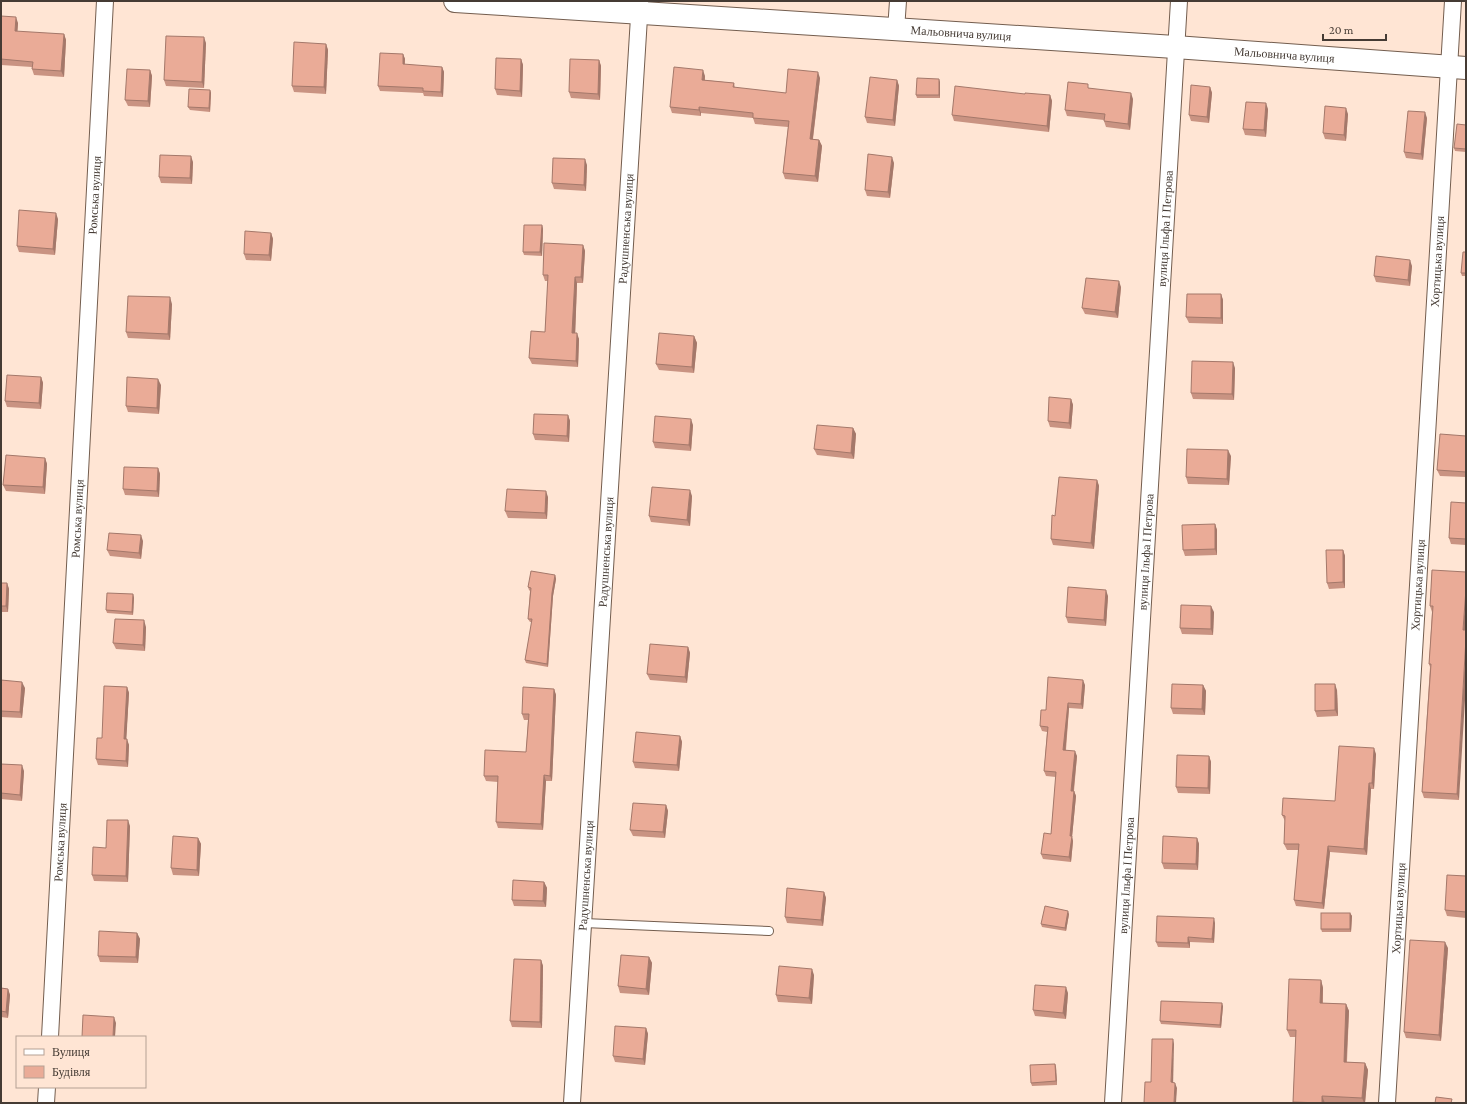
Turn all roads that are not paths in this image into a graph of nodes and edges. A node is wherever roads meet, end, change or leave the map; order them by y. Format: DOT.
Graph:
graph roads {
  1 [pos="106,1"];
  2 [pos="455,1"];
  3 [pos="898,1"];
  4 [pos="1178,1"];
  5 [pos="1453,1"];
  6 [pos="640,7"];
  7 [pos="896,30"];
  8 [pos="1175,47"];
  9 [pos="1458,68"];
  10 [pos="584,923"];
  11 [pos="769,931"];
  12 [pos="50,1036"];
  13 [pos="47,1088"];
  14 [pos="46,1103"];
  15 [pos="572,1103"];
  16 [pos="1113,1103"];
  17 [pos="1387,1103"];
  1 -- 12 [label="street, Ромська вулиця"];
  2 -- 6 [label="street, Мальовнича вулиця"];
  3 -- 7 [label="street"];
  4 -- 8 [label="street, вулиця Ільфа І Петрова"];
  5 -- 9 [label="street, Хортицька вулиця"];
  6 -- 7 [label="street, Мальовнича вулиця"];
  6 -- 10 [label="street, Радушненська вулиця"];
  7 -- 8 [label="street, Мальовнича вулиця"];
  8 -- 9 [label="street, Мальовнича вулиця"];
  8 -- 16 [label="street, вулиця Ільфа І Петрова"];
  9 -- 17 [label="street, Хортицька вулиця"];
  10 -- 11 [label="lane"];
  10 -- 15 [label="street, Радушненська вулиця"];
  13 -- 14 [label="street"];
}
